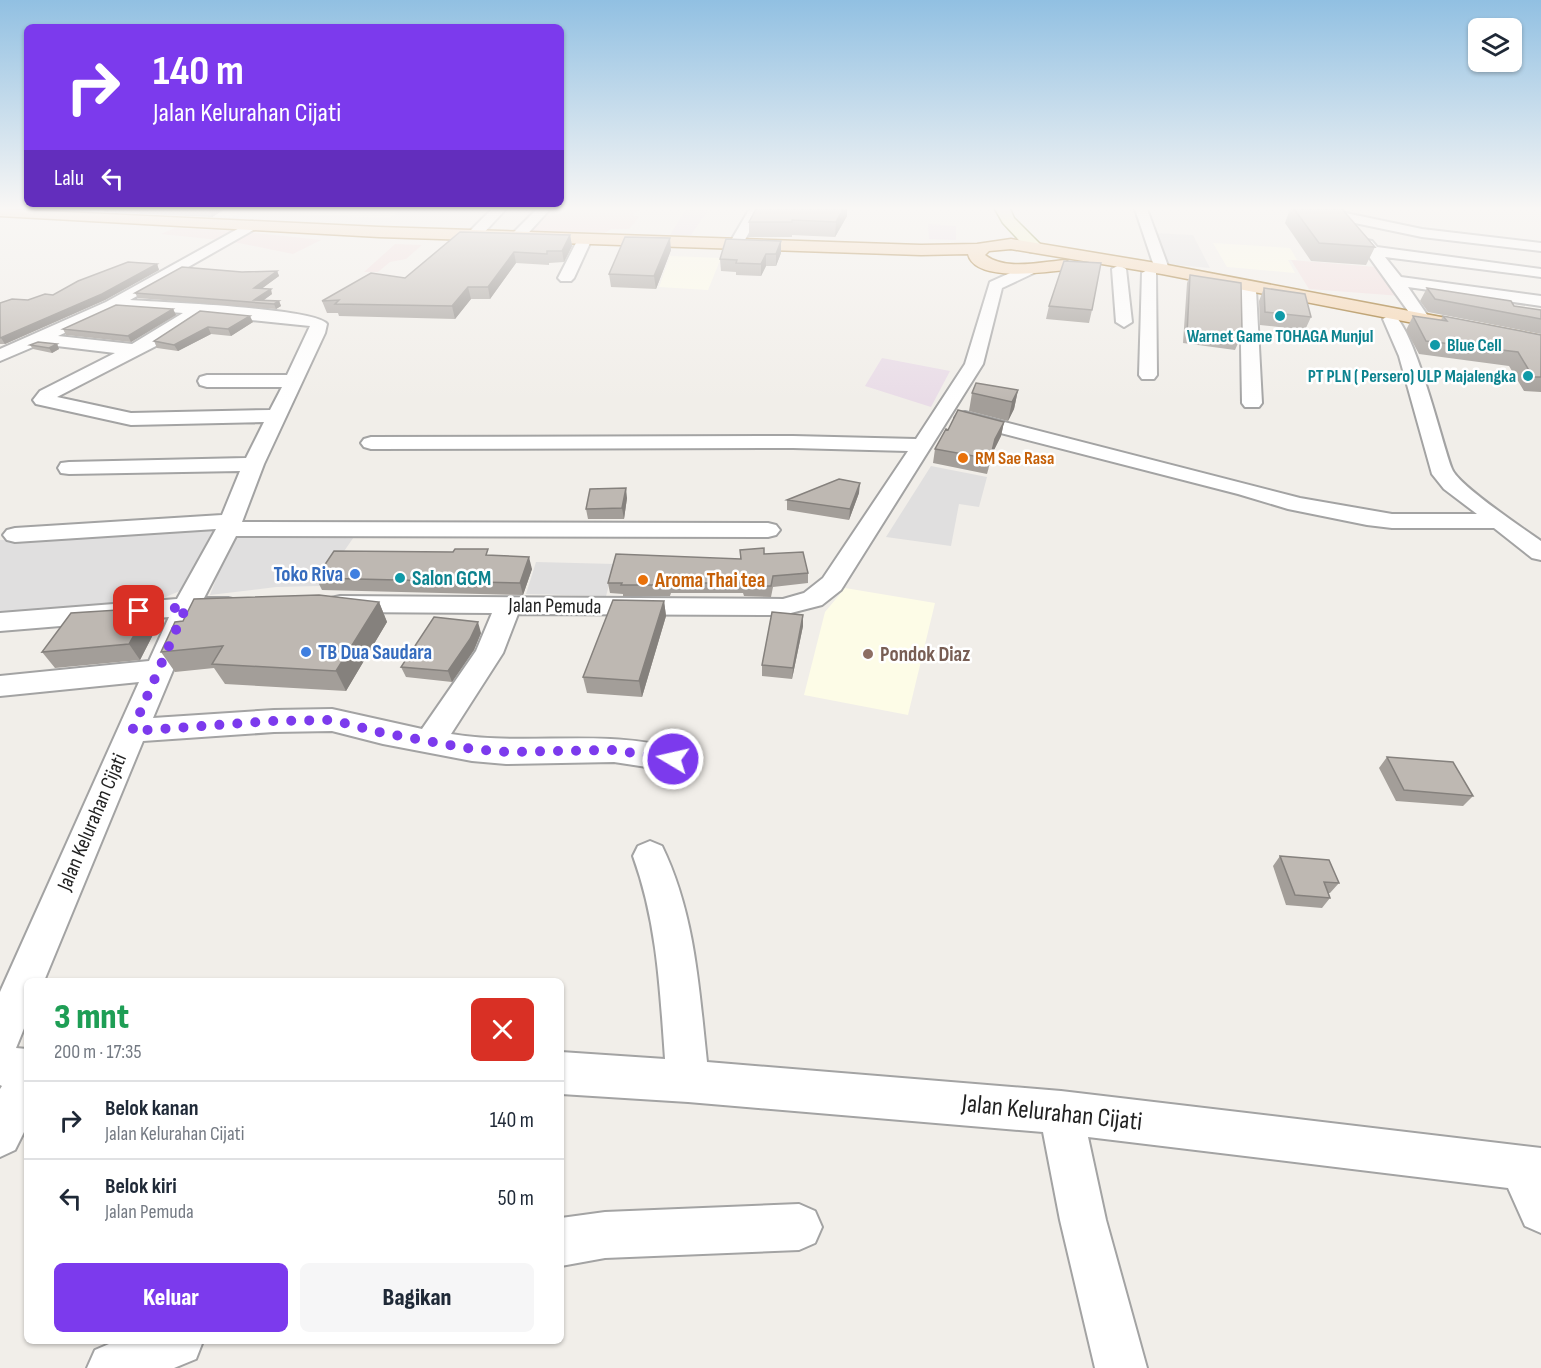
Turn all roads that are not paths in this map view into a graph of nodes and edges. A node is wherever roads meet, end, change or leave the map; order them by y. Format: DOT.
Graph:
graph roads {
  1 [pos="165,273"];
  2 [pos="569,273"];
  3 [pos="991,273"];
  4 [pos="1014,273"];
  5 [pos="1119,273"];
  6 [pos="1155,273"];
  7 [pos="1164,273"];
  8 [pos="1165,273"];
  9 [pos="1389,273"];
  10 [pos="566,278"];
  11 [pos="1396,281"];
  12 [pos="995,285"];
  13 [pos="1248,290"];
  14 [pos="1541,301"];
  15 [pos="115,304"];
  16 [pos="199,310"];
  17 [pos="1391,319"];
  18 [pos="1422,319"];
  19 [pos="1124,322"];
  20 [pos="39,339"];
  21 [pos="1541,342"];
  22 [pos="1541,348"];
  23 [pos="135,350"];
  24 [pos="0,356"];
  25 [pos="1148,375"];
  26 [pos="207,381"];
  27 [pos="294,381"];
  28 [pos="1252,403"];
  29 [pos="942,413"];
  30 [pos="277,416"];
  31 [pos="371,443"];
  32 [pos="920,445"];
  33 [pos="254,464"];
  34 [pos="69,468"];
  35 [pos="1500,521"];
  36 [pos="229,525"];
  37 [pos="768,530"];
  38 [pos="15,535"];
  39 [pos="1541,553"];
  40 [pos="315,604"];
  41 [pos="508,605"];
  42 [pos="257,606"];
  43 [pos="186,607"];
  44 [pos="0,622"];
  45 [pos="158,670"];
  46 [pos="0,686"];
  47 [pos="132,731"];
  48 [pos="430,741"];
  49 [pos="673,759"];
  50 [pos="650,856"];
  51 [pos="41,978"];
  52 [pos="24,1025"];
  53 [pos="10,1063"];
  54 [pos="564,1073"];
  55 [pos="688,1081"];
  56 [pos="1061,1112"];
  57 [pos="0,1135"];
  58 [pos="1531,1169"];
  59 [pos="1541,1210"];
  60 [pos="799,1227"];
  61 [pos="564,1242"];
  62 [pos="171,1344"];
  63 [pos="113,1368"];
  64 [pos="1121,1368"];
  1 -- 15 [label="street"];
  2 -- 10 [label="street"];
  3 -- 12 [label="street"];
  4 -- 12 [label="street"];
  5 -- 19 [label="street"];
  6 -- 25 [label="street"];
  7 -- 13 [label="main road"];
  8 -- 18 [label="main road"];
  9 -- 11 [label="street"];
  11 -- 14 [label="street"];
  11 -- 18 [label="street"];
  12 -- 29 [label="street, Jalan Pemuda"];
  13 -- 17 [label="main road"];
  13 -- 28 [label="street"];
  15 -- 16 [label="street"];
  15 -- 20 [label="street"];
  16 -- 23 [label="street"];
  16 -- 27 [label="street, Jalan Kelurahan Cijati"];
  17 -- 22 [label="main road"];
  17 -- 35 [label="street"];
  18 -- 21 [label="main road"];
  20 -- 23 [label="street"];
  20 -- 24 [label="street"];
  23 -- 30 [label="street"];
  26 -- 27 [label="street"];
  27 -- 30 [label="street, Jalan Kelurahan Cijati"];
  29 -- 32 [label="street, Jalan Pemuda"];
  29 -- 35 [label="street"];
  30 -- 33 [label="street, Jalan Kelurahan Cijati"];
  31 -- 32 [label="street"];
  32 -- 41 [label="street, Jalan Pemuda"];
  33 -- 34 [label="street"];
  33 -- 36 [label="street, Jalan Kelurahan Cijati"];
  35 -- 39 [label="street"];
  36 -- 37 [label="street"];
  36 -- 38 [label="street"];
  36 -- 43 [label="street, Jalan Kelurahan Cijati"];
  40 -- 41 [label="street, Jalan Pemuda"];
  41 -- 48 [label="street"];
  42 -- 43 [label="street"];
  43 -- 44 [label="street"];
  43 -- 45 [label="street, Jalan Kelurahan Cijati"];
  45 -- 46 [label="street"];
  45 -- 47 [label="street, Jalan Kelurahan Cijati"];
  47 -- 48 [label="street"];
  47 -- 51 [label="street, Jalan Kelurahan Cijati"];
  48 -- 49 [label="street"];
  50 -- 55 [label="street"];
  52 -- 53 [label="street, Jalan Kelurahan Cijati"];
  53 -- 57 [label="street, Jalan Kelurahan Cijati"];
  54 -- 55 [label="street, Jalan Kelurahan Cijati"];
  55 -- 56 [label="street, Jalan Kelurahan Cijati"];
  56 -- 58 [label="street, Jalan Kelurahan Cijati"];
  56 -- 64 [label="street"];
  58 -- 59 [label="street"];
  60 -- 61 [label="street"];
  62 -- 63 [label="street"];
}
